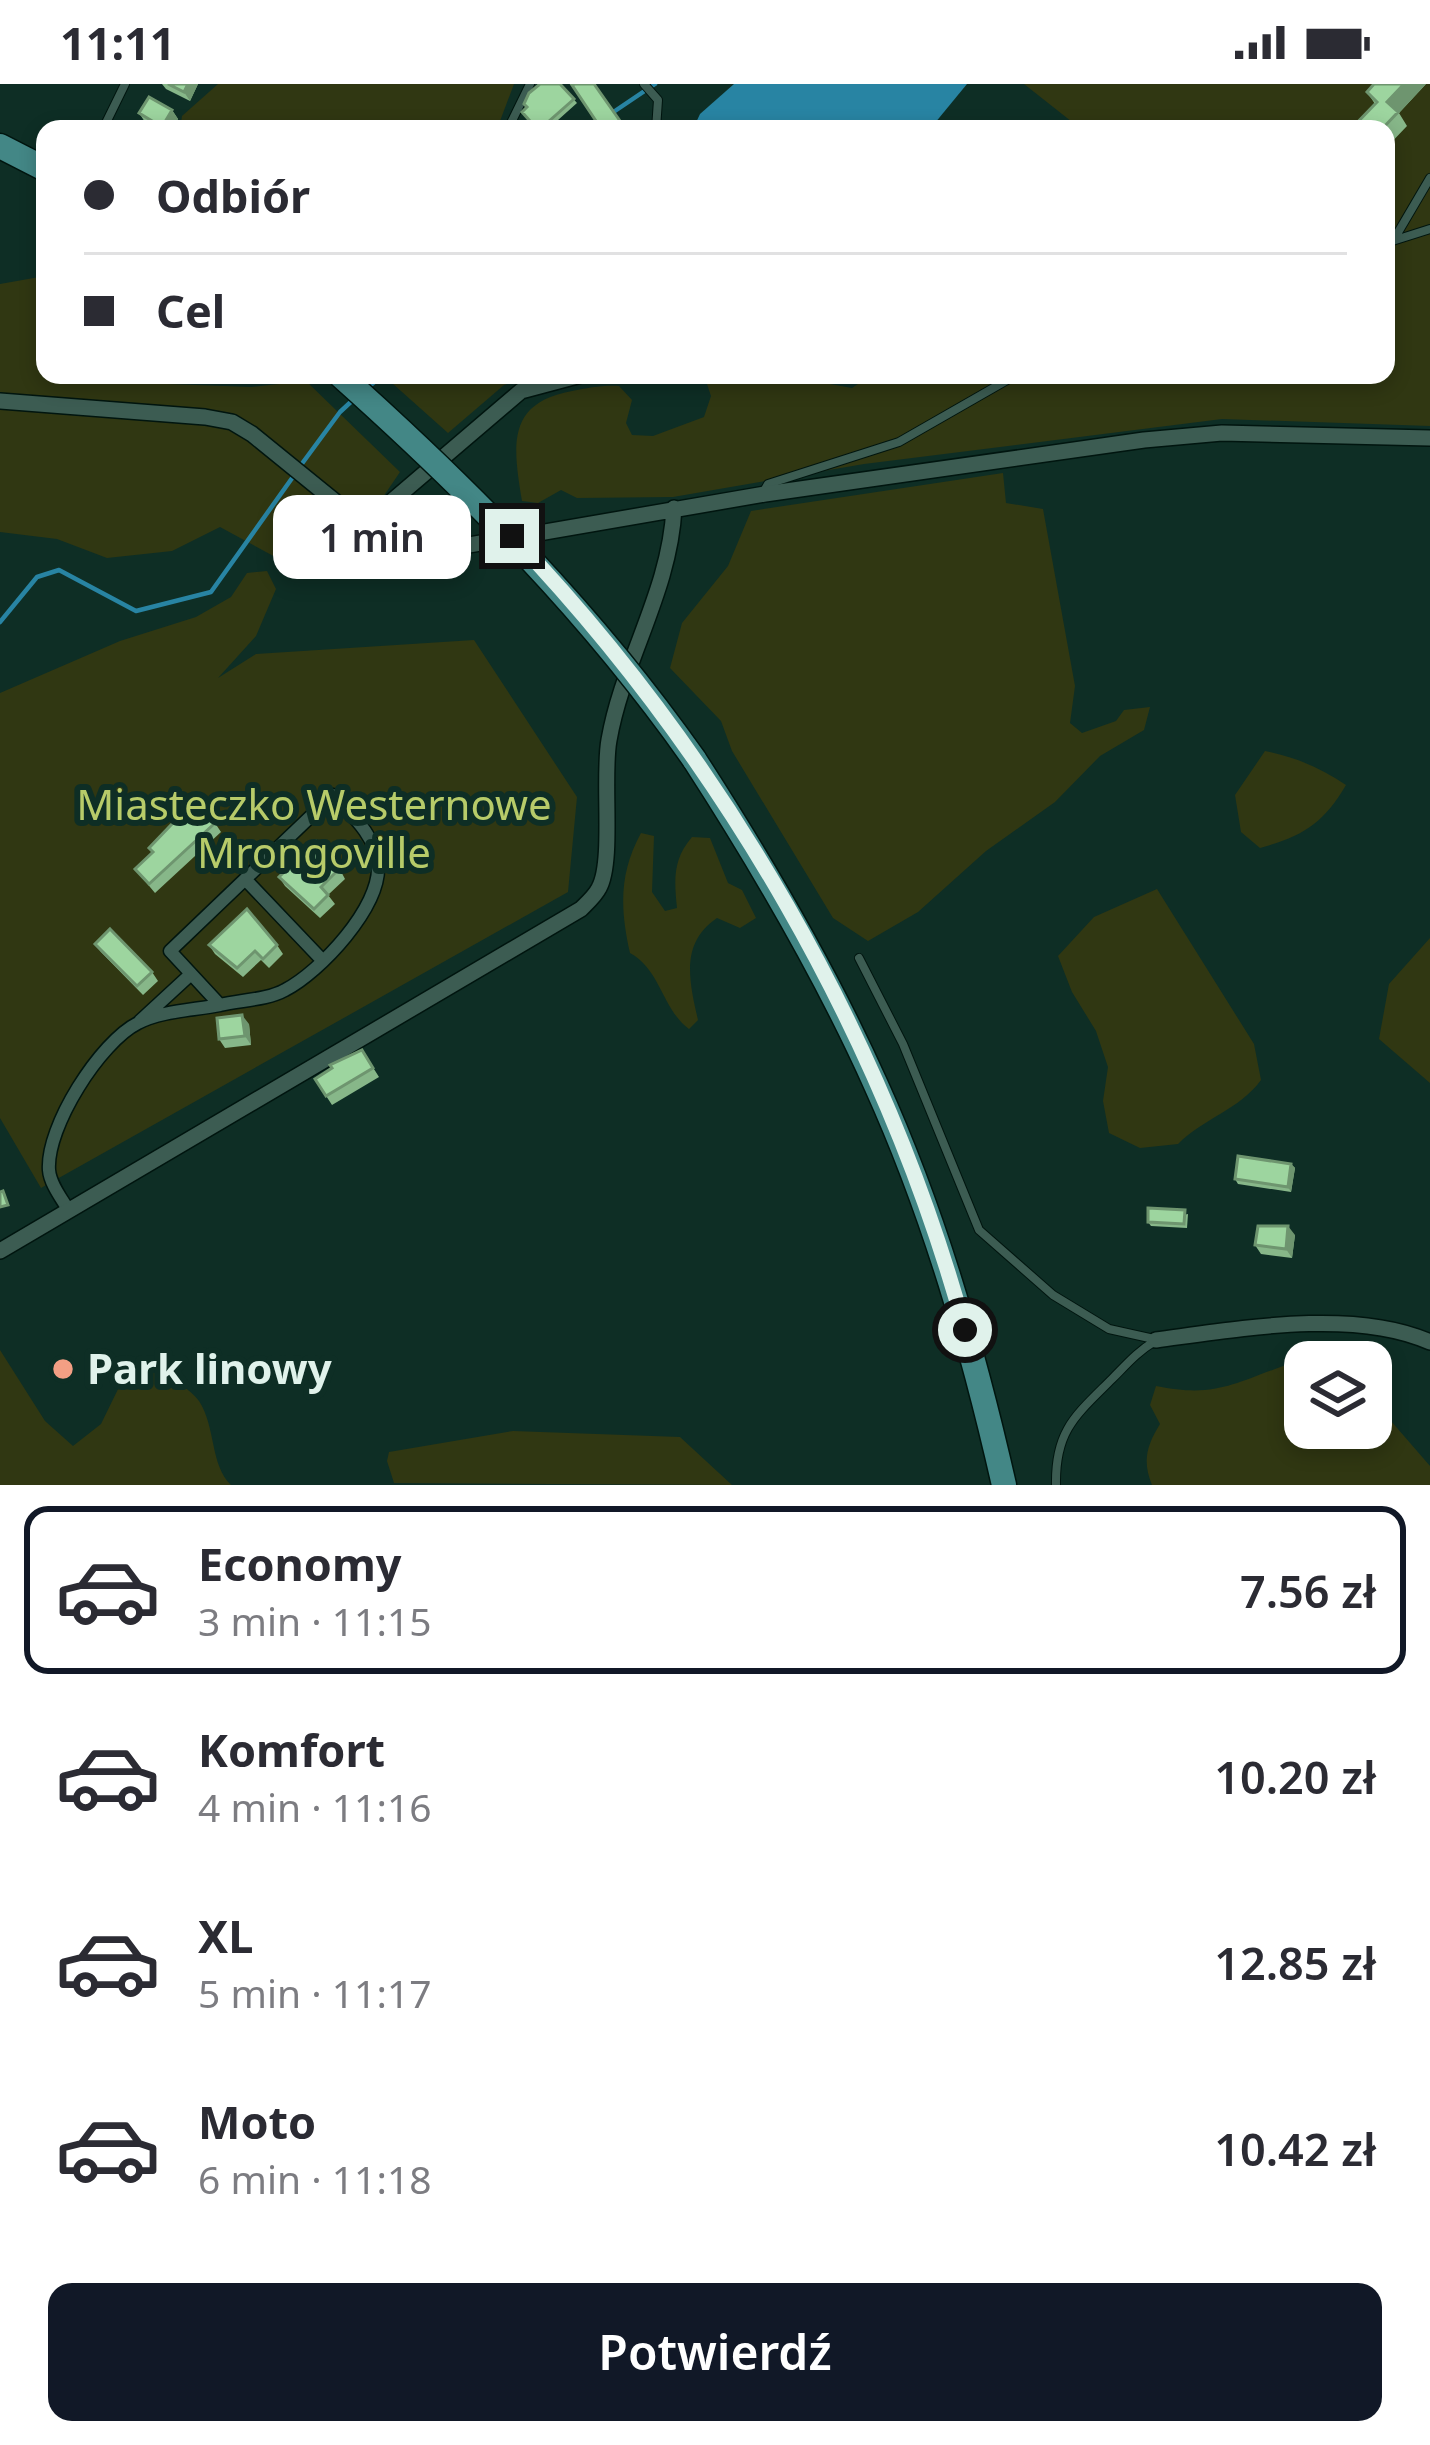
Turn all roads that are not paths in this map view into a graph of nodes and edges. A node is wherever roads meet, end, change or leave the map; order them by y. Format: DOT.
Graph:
graph roads {
  1 [pos="125,84"];
  2 [pos="530,84"];
  3 [pos="644,84"];
  4 [pos="108,120"];
  5 [pos="512,120"];
  6 [pos="657,120"];
  7 [pos="0,146"];
  8 [pos="36,164"];
  9 [pos="1430,178"];
  10 [pos="1430,229"];
  11 [pos="1395,233"];
  12 [pos="1395,240"];
  13 [pos="350,384"];
  14 [pos="547,384"];
  15 [pos="1000,384"];
  16 [pos="0,401"];
  17 [pos="1430,438"];
  18 [pos="765,494"];
  19 [pos="674,508"];
  20 [pos="364,525"];
  21 [pos="245,879"];
  22 [pos="859,958"];
  23 [pos="323,961"];
  24 [pos="191,974"];
  25 [pos="220,1005"];
  26 [pos="139,1022"];
  27 [pos="69,1211"];
  28 [pos="0,1251"];
  29 [pos="1156,1340"];
  30 [pos="1430,1342"];
  31 [pos="1004,1485"];
  32 [pos="1056,1485"];
  1 -- 4 [label="lane"];
  2 -- 5 [label="lane"];
  3 -- 6 [label="lane"];
  7 -- 8 [label="main road"];
  9 -- 11 [label="lane"];
  10 -- 12 [label="lane"];
  13 -- 31 [label="main road, bridge"];
  14 -- 20 [label="street"];
  15 -- 18 [label="lane"];
  16 -- 20 [label="street"];
  17 -- 18 [label="street"];
  18 -- 19 [label="street"];
  19 -- 20 [label="street"];
  19 -- 27 [label="street"];
  21 -- 23 [label="street"];
  21 -- 23 [label="street"];
  21 -- 24 [label="street"];
  22 -- 29 [label="lane"];
  23 -- 25 [label="street"];
  24 -- 25 [label="street"];
  24 -- 26 [label="street"];
  25 -- 26 [label="street"];
  26 -- 27 [label="street"];
  27 -- 28 [label="street"];
  29 -- 30 [label="street"];
  29 -- 32 [label="lane"];
}
